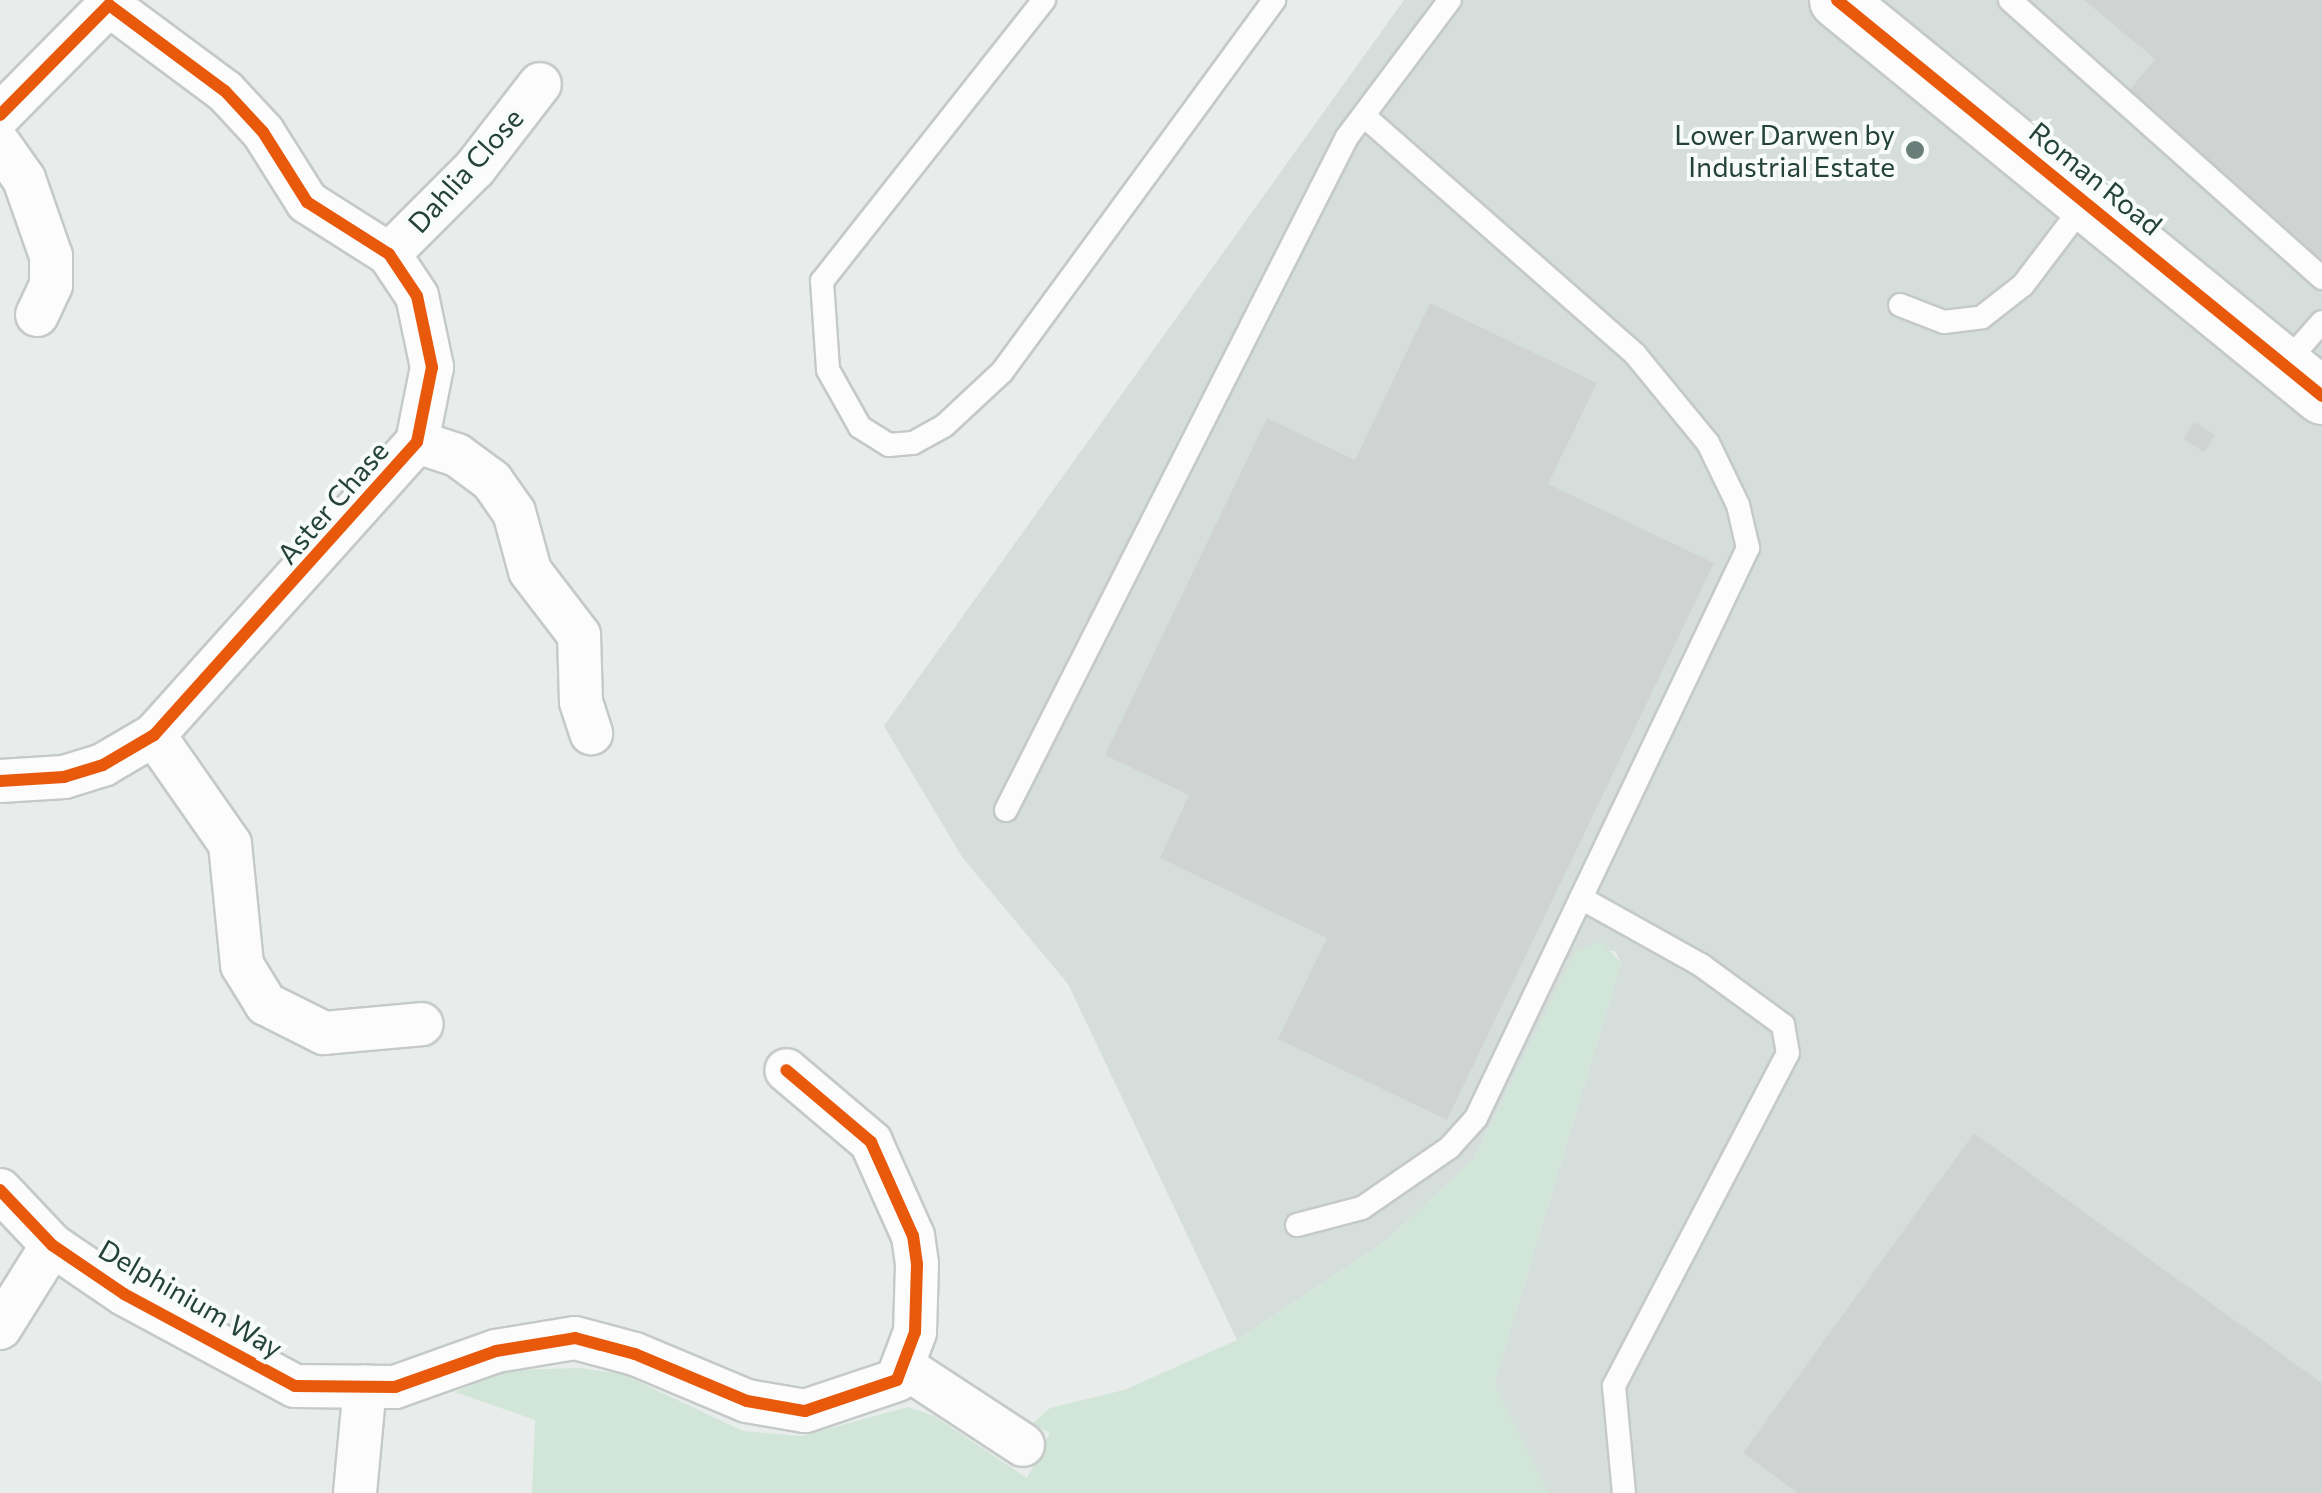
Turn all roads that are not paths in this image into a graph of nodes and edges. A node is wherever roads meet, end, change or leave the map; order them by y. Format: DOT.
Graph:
graph roads {
  1 [pos="1044,0"];
  2 [pos="1274,0"];
  3 [pos="1450,0"];
  4 [pos="1837,0"];
  5 [pos="2010,0"];
  6 [pos="110,2"];
  7 [pos="540,84"];
  8 [pos="5,101"];
  9 [pos="1365,116"];
  10 [pos="0,145"];
  11 [pos="2086,202"];
  12 [pos="389,254"];
  13 [pos="2322,278"];
  14 [pos="1900,305"];
  15 [pos="36,314"];
  16 [pos="2322,322"];
  17 [pos="2303,381"];
  18 [pos="418,442"];
  19 [pos="591,734"];
  20 [pos="154,735"];
  21 [pos="0,781"];
  22 [pos="1006,810"];
  23 [pos="1582,898"];
  24 [pos="422,1024"];
  25 [pos="786,1070"];
  26 [pos="0,1190"];
  27 [pos="1297,1225"];
  28 [pos="52,1245"];
  29 [pos="0,1328"];
  30 [pos="906,1368"];
  31 [pos="365,1386"];
  32 [pos="1023,1445"];
  33 [pos="355,1493"];
  34 [pos="1624,1493"];
  1 -- 2 [label="lane"];
  3 -- 9 [label="lane"];
  4 -- 11 [label="street, Roman Road"];
  5 -- 13 [label="lane"];
  6 -- 8 [label="street, Aster Chase"];
  6 -- 12 [label="street, Aster Chase"];
  7 -- 12 [label="street, Dahlia Close"];
  9 -- 22 [label="lane"];
  9 -- 23 [label="lane"];
  10 -- 15 [label="street"];
  11 -- 14 [label="lane"];
  11 -- 17 [label="street, Roman Road"];
  12 -- 18 [label="street, Aster Chase"];
  16 -- 17 [label="lane"];
  18 -- 19 [label="street"];
  18 -- 20 [label="street, Aster Chase"];
  20 -- 21 [label="street, Aster Chase"];
  20 -- 24 [label="street"];
  23 -- 27 [label="lane"];
  23 -- 34 [label="lane"];
  25 -- 30 [label="street"];
  26 -- 28 [label="street, Delphinium Way"];
  28 -- 29 [label="street"];
  28 -- 31 [label="street, Delphinium Way"];
  30 -- 31 [label="street, Delphinium Way"];
  30 -- 32 [label="street"];
  31 -- 33 [label="street"];
}
